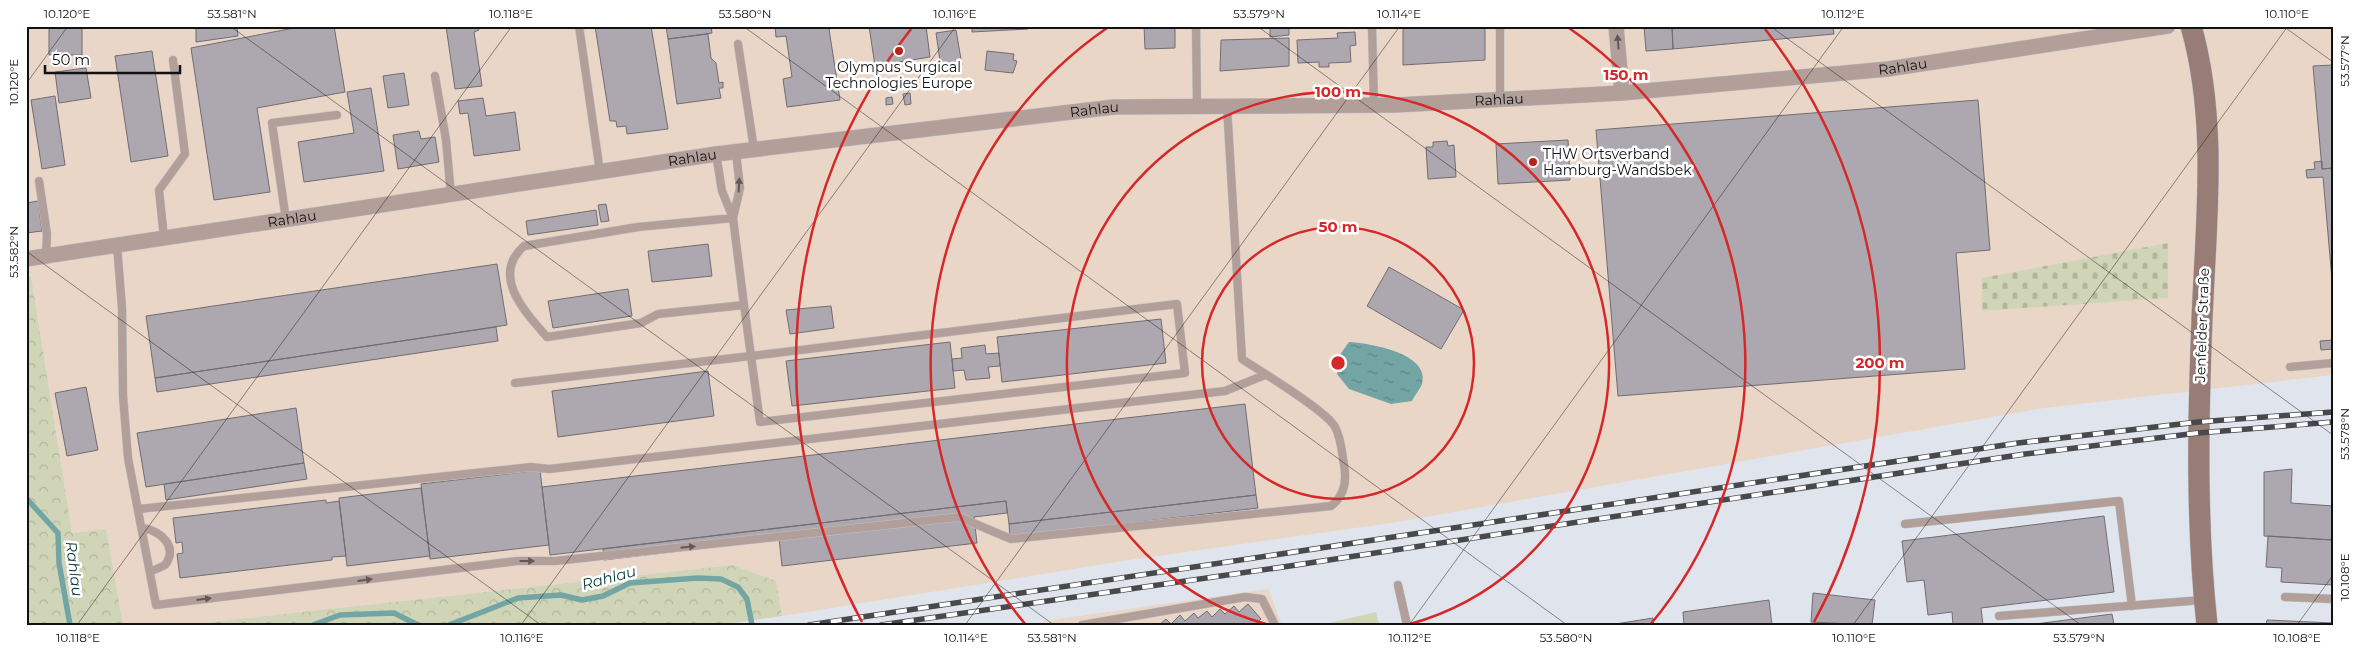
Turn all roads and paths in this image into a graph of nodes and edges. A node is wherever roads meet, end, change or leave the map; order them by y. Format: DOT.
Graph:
graph roads {
  1 [pos="579,26"];
  2 [pos="1196,26"];
  3 [pos="1372,26"];
  4 [pos="1500,26"];
  5 [pos="1616,26"];
  6 [pos="2168,26"];
  7 [pos="2191,26"];
  8 [pos="738,44"];
  9 [pos="173,60"];
  10 [pos="435,76"];
  11 [pos="1622,93"];
  12 [pos="1500,100"];
  13 [pos="1197,106"];
  14 [pos="1227,106"];
  15 [pos="1374,106"];
  16 [pos="337,115"];
  17 [pos="754,149"];
  18 [pos="736,152"];
  19 [pos="716,154"];
  20 [pos="600,172"];
  21 [pos="39,182"];
  22 [pos="451,195"];
  23 [pos="733,218"];
  24 [pos="286,220"];
  25 [pos="164,238"];
  26 [pos="117,245"];
  27 [pos="46,256"];
  28 [pos="26,259"];
  29 [pos="744,306"];
  30 [pos="751,356"];
  31 [pos="2333,363"];
  32 [pos="2290,366"];
  33 [pos="1265,375"];
  34 [pos="515,383"];
  35 [pos="139,508"];
  36 [pos="1904,524"];
  37 [pos="143,528"];
  38 [pos="150,572"];
  39 [pos="1398,585"];
  40 [pos="2285,597"];
  41 [pos="2333,599"];
  42 [pos="2204,600"];
  43 [pos="2132,606"];
  44 [pos="1999,616"];
  45 [pos="1082,625"];
  46 [pos="1276,625"];
  47 [pos="1407,625"];
  48 [pos="2207,625"];
  1 -- 20 [label="lane"];
  2 -- 13 [label="lane"];
  3 -- 15 [label="lane"];
  4 -- 12 [label="lane"];
  11 -- 5 [label="street, one-way"];
  6 -- 11 [label="street, Rahlau"];
  7 -- 42 [label="street, Jenfelder Straße"];
  8 -- 17 [label="lane"];
  9 -- 25 [label="lane"];
  10 -- 22 [label="lane"];
  11 -- 12 [label="street, Rahlau"];
  12 -- 15 [label="street, Rahlau"];
  13 -- 14 [label="street, Rahlau"];
  13 -- 17 [label="street, Rahlau"];
  14 -- 15 [label="street, Rahlau"];
  14 -- 33 [label="lane"];
  16 -- 24 [label="lane"];
  17 -- 18 [label="street, Rahlau"];
  18 -- 19 [label="street, Rahlau"];
  23 -- 18 [label="lane, one-way"];
  19 -- 20 [label="street, Rahlau"];
  19 -- 23 [label="lane"];
  20 -- 22 [label="street, Rahlau"];
  21 -- 27 [label="lane"];
  22 -- 24 [label="street, Rahlau"];
  23 -- 29 [label="lane"];
  23 -- 29 [label="lane"];
  24 -- 25 [label="street, Rahlau"];
  25 -- 26 [label="street, Rahlau"];
  26 -- 27 [label="street, Rahlau"];
  26 -- 35 [label="lane"];
  27 -- 28 [label="street, Rahlau"];
  29 -- 30 [label="lane"];
  30 -- 30 [label="lane"];
  30 -- 34 [label="lane"];
  31 -- 32 [label="lane"];
  33 -- 35 [label="lane"];
  38 -- 33 [label="lane, one-way"];
  35 -- 37 [label="lane"];
  36 -- 43 [label="lane"];
  37 -- 38 [label="lane"];
  37 -- 38 [label="lane"];
  39 -- 47 [label="lane"];
  40 -- 41 [label="lane"];
  42 -- 43 [label="lane"];
  42 -- 48 [label="street, Jenfelder Straße"];
  43 -- 44 [label="lane"];
  45 -- 46 [label="lane"];
}
